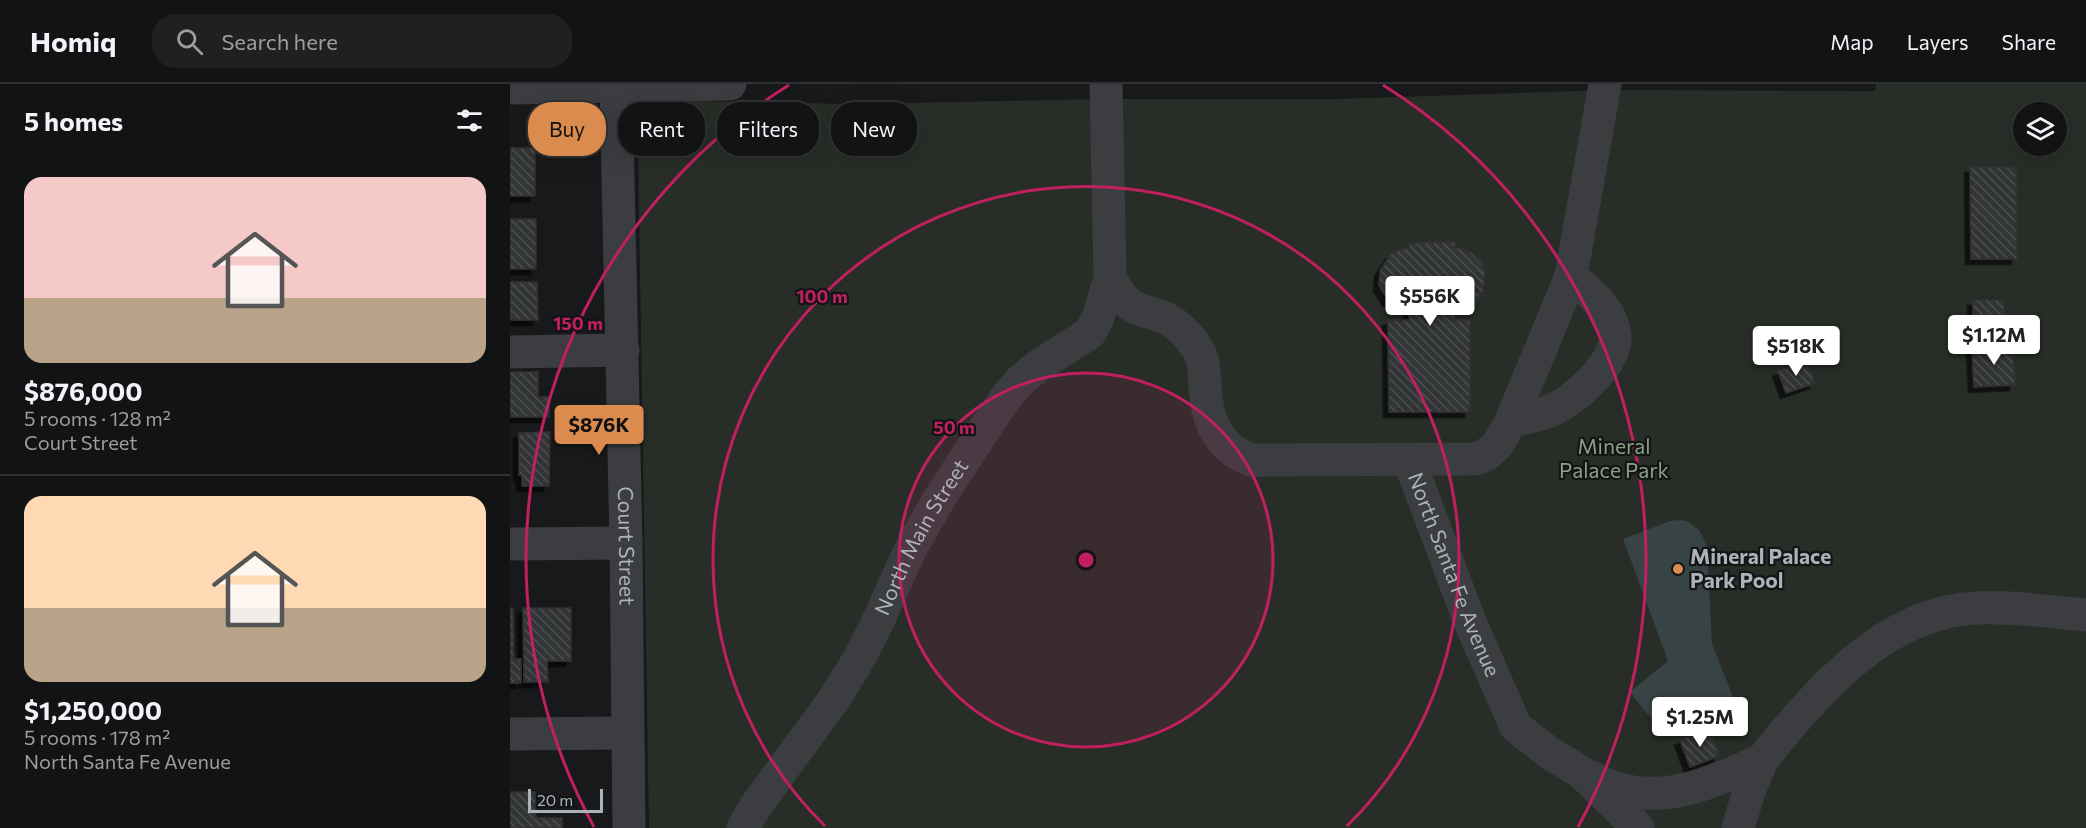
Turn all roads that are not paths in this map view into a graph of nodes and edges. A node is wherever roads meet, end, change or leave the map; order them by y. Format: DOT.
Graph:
graph roads {
  1 [pos="730,84"];
  2 [pos="1106,84"];
  3 [pos="616,85"];
  4 [pos="1605,87"];
  5 [pos="510,88"];
  6 [pos="1571,276"];
  7 [pos="1110,278"];
  8 [pos="622,350"];
  9 [pos="510,352"];
  10 [pos="1511,421"];
  11 [pos="1408,460"];
  12 [pos="626,543"];
  13 [pos="510,544"];
  14 [pos="2086,615"];
  15 [pos="627,733"];
  16 [pos="510,734"];
  17 [pos="1762,760"];
  18 [pos="1581,772"];
  19 [pos="629,828"];
  20 [pos="742,828"];
  21 [pos="1638,828"];
  22 [pos="1738,828"];
  1 -- 3 [label="street"];
  2 -- 7 [label="street, North Main Street"];
  3 -- 5 [label="street"];
  3 -- 8 [label="street, Court Street"];
  4 -- 6 [label="street, North Santa Fe Avenue"];
  6 -- 10 [label="street, North Santa Fe Avenue"];
  6 -- 10 [label="street"];
  7 -- 11 [label="street"];
  7 -- 20 [label="street, North Main Street"];
  8 -- 9 [label="street"];
  8 -- 12 [label="street, Court Street"];
  10 -- 11 [label="street, North Santa Fe Avenue"];
  11 -- 18 [label="street, North Santa Fe Avenue"];
  12 -- 13 [label="street"];
  12 -- 15 [label="street, Court Street"];
  14 -- 17 [label="street"];
  15 -- 16 [label="street"];
  15 -- 19 [label="street, Court Street"];
  17 -- 18 [label="street, North Santa Fe Avenue"];
  17 -- 22 [label="street"];
  18 -- 21 [label="street, North Santa Fe Avenue"];
}
